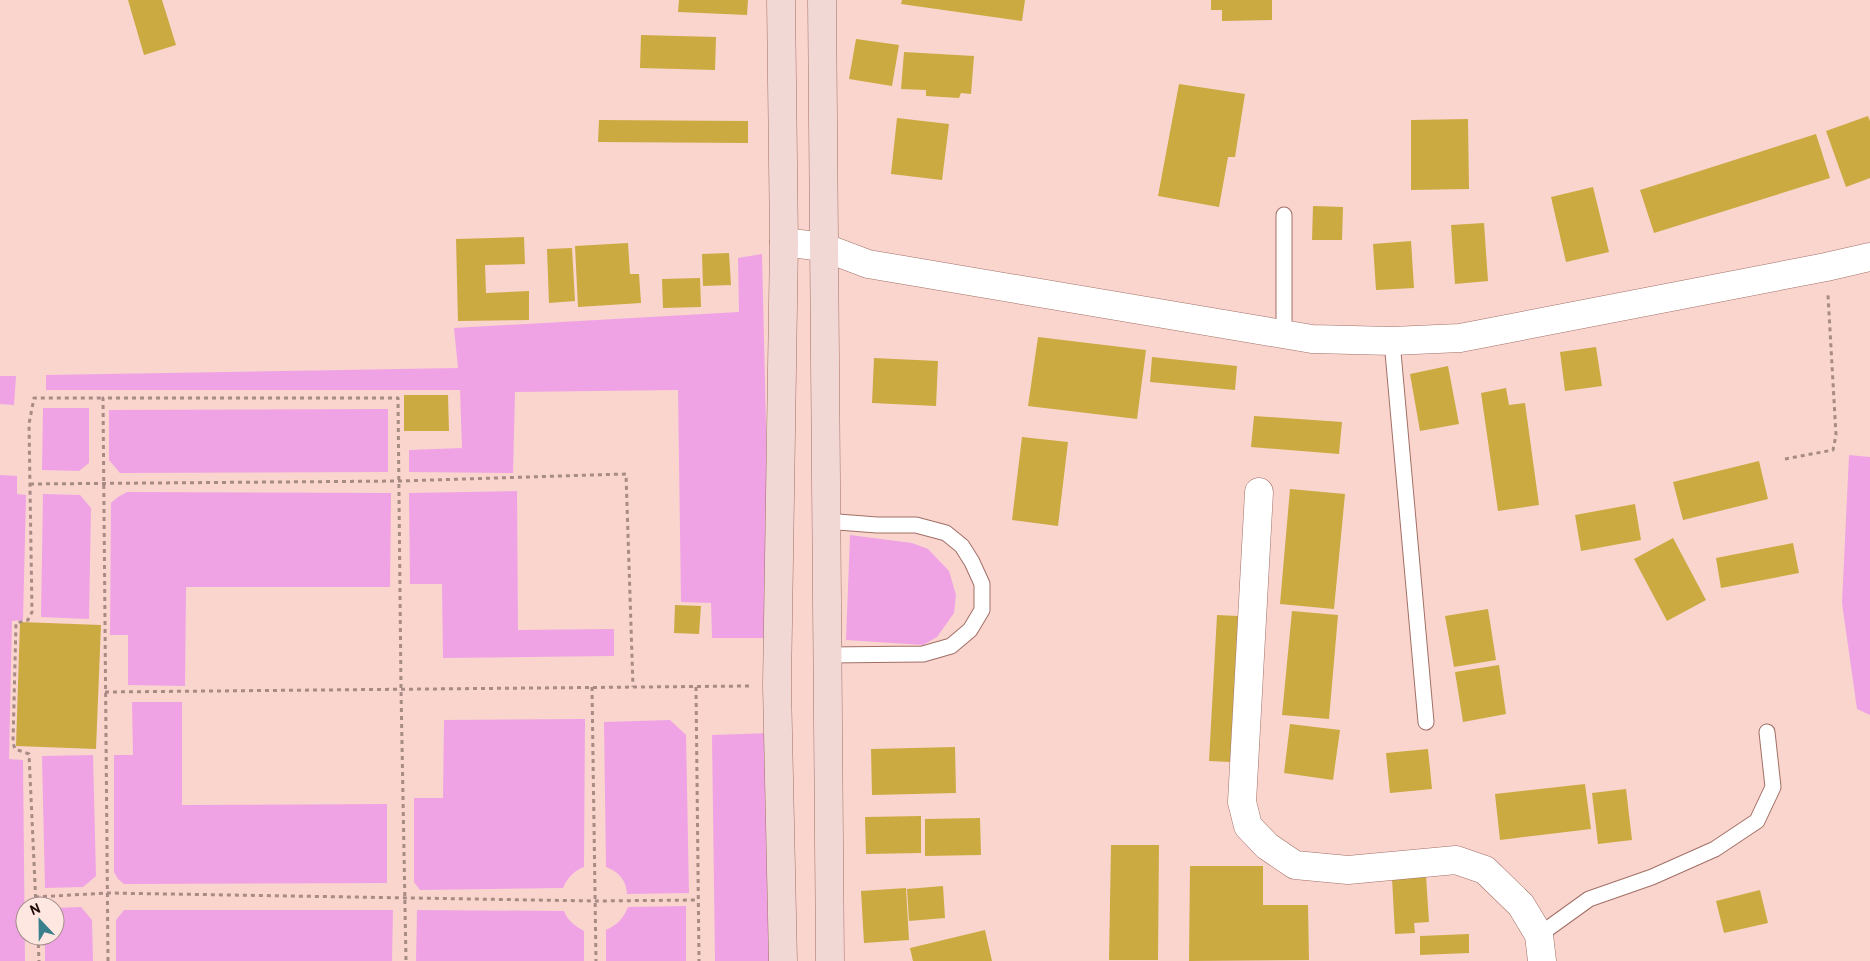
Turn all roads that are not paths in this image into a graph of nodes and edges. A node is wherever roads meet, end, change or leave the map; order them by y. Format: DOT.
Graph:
graph roads {
  1 [pos="781,0"];
  2 [pos="822,0"];
  3 [pos="1284,214"];
  4 [pos="784,242"];
  5 [pos="823,247"];
  6 [pos="1870,257"];
  7 [pos="1284,334"];
  8 [pos="1392,341"];
  9 [pos="1259,492"];
  10 [pos="825,521"];
  11 [pos="828,655"];
  12 [pos="1426,722"];
  13 [pos="1767,732"];
  14 [pos="1540,948"];
  15 [pos="783,961"];
  16 [pos="830,961"];
  1 -- 4 [label="street"];
  2 -- 5 [label="street"];
  3 -- 7 [label="lane"];
  4 -- 5 [label="street"];
  4 -- 15 [label="street"];
  5 -- 7 [label="street"];
  5 -- 10 [label="street"];
  6 -- 8 [label="street"];
  7 -- 8 [label="street"];
  8 -- 12 [label="lane"];
  9 -- 14 [label="street"];
  10 -- 11 [label="street"];
  10 -- 11 [label="lane"];
  11 -- 16 [label="street"];
  13 -- 14 [label="lane"];
}
